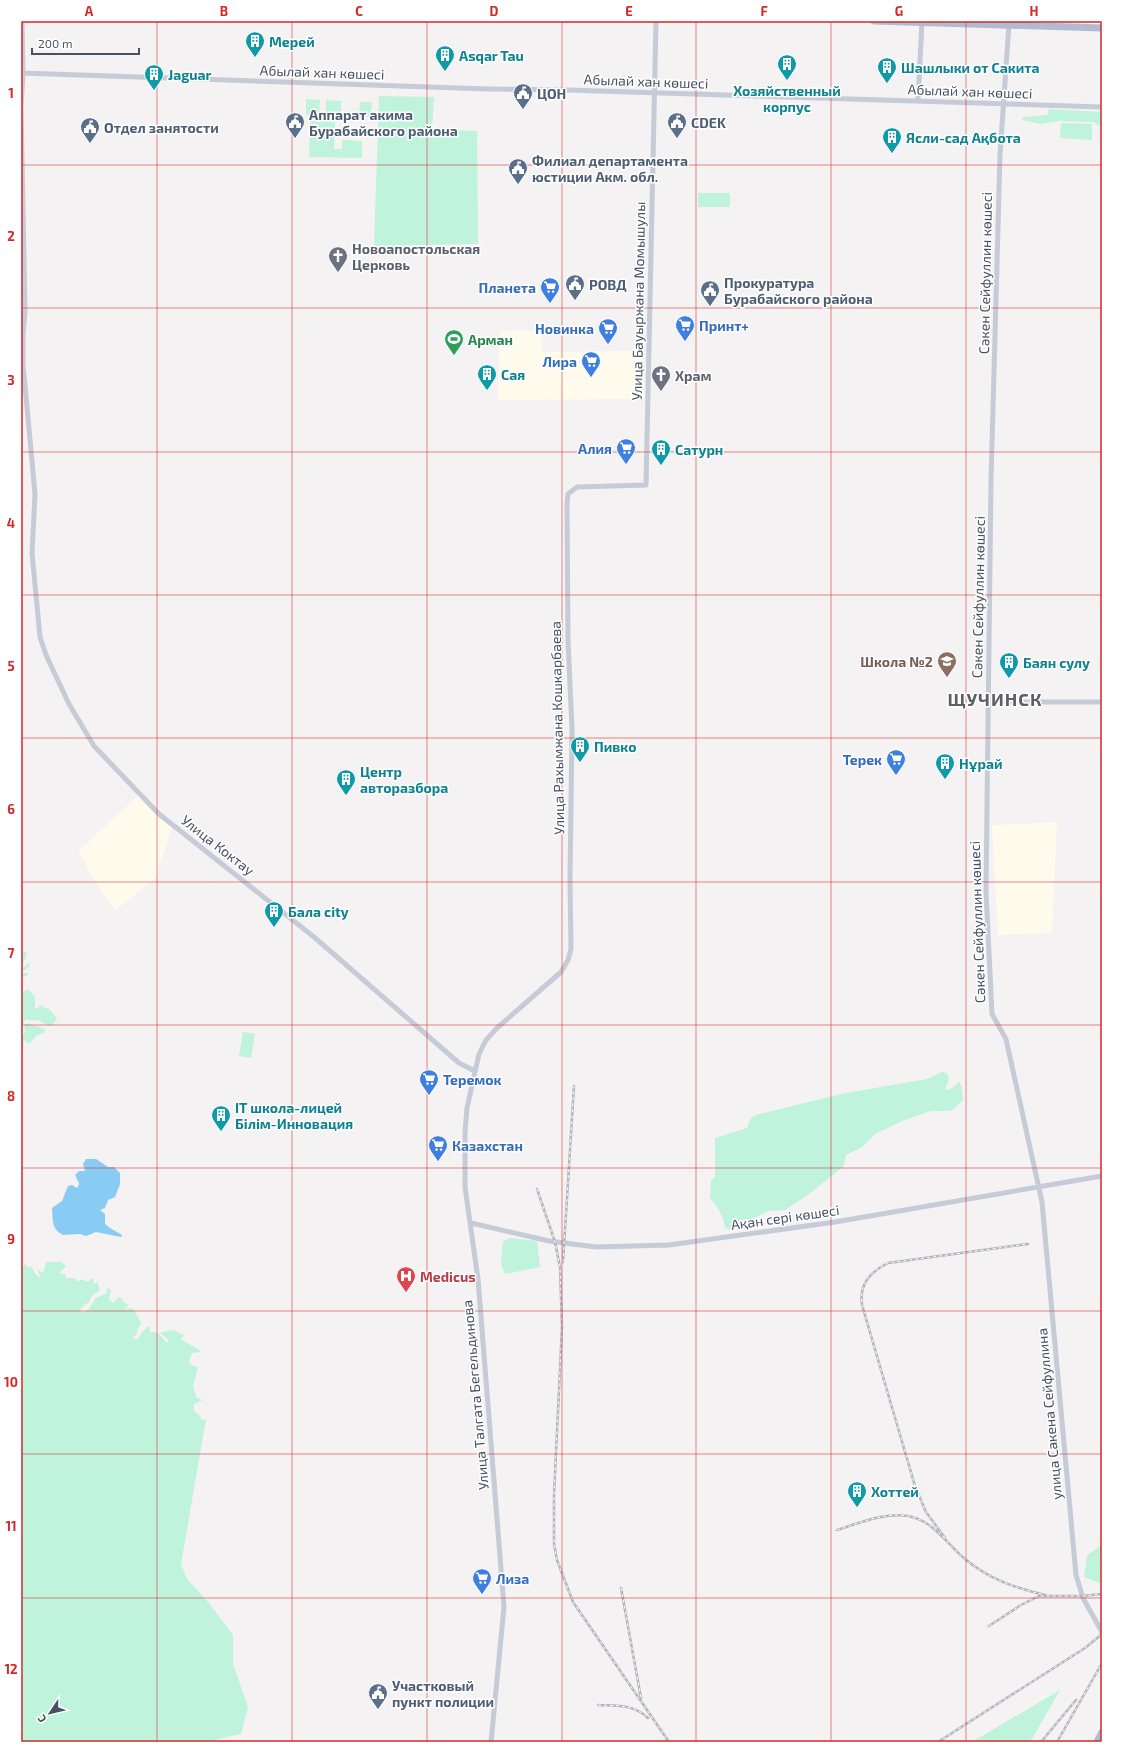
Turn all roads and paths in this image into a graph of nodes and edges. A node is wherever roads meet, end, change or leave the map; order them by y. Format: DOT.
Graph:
graph roads {
  1 [pos="22,21"];
  2 [pos="656,21"];
  3 [pos="874,21"];
  4 [pos="922,22"];
  5 [pos="1009,24"];
  6 [pos="1102,28"];
  7 [pos="22,74"];
  8 [pos="654,93"];
  9 [pos="918,101"];
  10 [pos="1004,104"];
  11 [pos="1102,107"];
  12 [pos="22,239"];
  13 [pos="570,492"];
  14 [pos="989,702"];
  15 [pos="1102,702"];
  16 [pos="566,964"];
  17 [pos="475,1071"];
  18 [pos="1102,1176"];
  19 [pos="1039,1188"];
  20 [pos="471,1224"];
  21 [pos="1102,1632"];
  22 [pos="1102,1732"];
  23 [pos="491,1742"];
  24 [pos="1097,1742"];
  1 -- 7 [label="street, Улица Коктау"];
  2 -- 8 [label="street, Улица Бауыржана Момышулы"];
  3 -- 4 [label="main road"];
  4 -- 5 [label="main road"];
  4 -- 9 [label="street"];
  5 -- 6 [label="main road"];
  5 -- 10 [label="street, Сәкен Сейфуллин көшесі"];
  7 -- 8 [label="street, Абылай хан көшесі"];
  7 -- 12 [label="street, Улица Коктау"];
  8 -- 9 [label="street, Абылай хан көшесі"];
  8 -- 13 [label="street, Улица Бауыржана Момышулы"];
  9 -- 10 [label="street, Абылай хан көшесі"];
  10 -- 11 [label="street, Абылай хан көшесі"];
  10 -- 14 [label="street, Сәкен Сейфуллин көшесі"];
  12 -- 17 [label="street, Улица Коктау"];
  13 -- 16 [label="street, Улица Рахымжана Кошкарбаева"];
  14 -- 15 [label="street"];
  14 -- 19 [label="street, Сәкен Сейфуллин көшесі"];
  16 -- 17 [label="street, Улица Талгата Бегельдинова"];
  17 -- 20 [label="street, Улица Талгата Бегельдинова"];
  18 -- 19 [label="street, Ақан сері көшесі"];
  19 -- 20 [label="street, Ақан сері көшесі"];
  19 -- 21 [label="street, улица Сакена Сейфуллина"];
  20 -- 23 [label="street, Улица Талгата Бегельдинова"];
  22 -- 24 [label="main road"];
}
